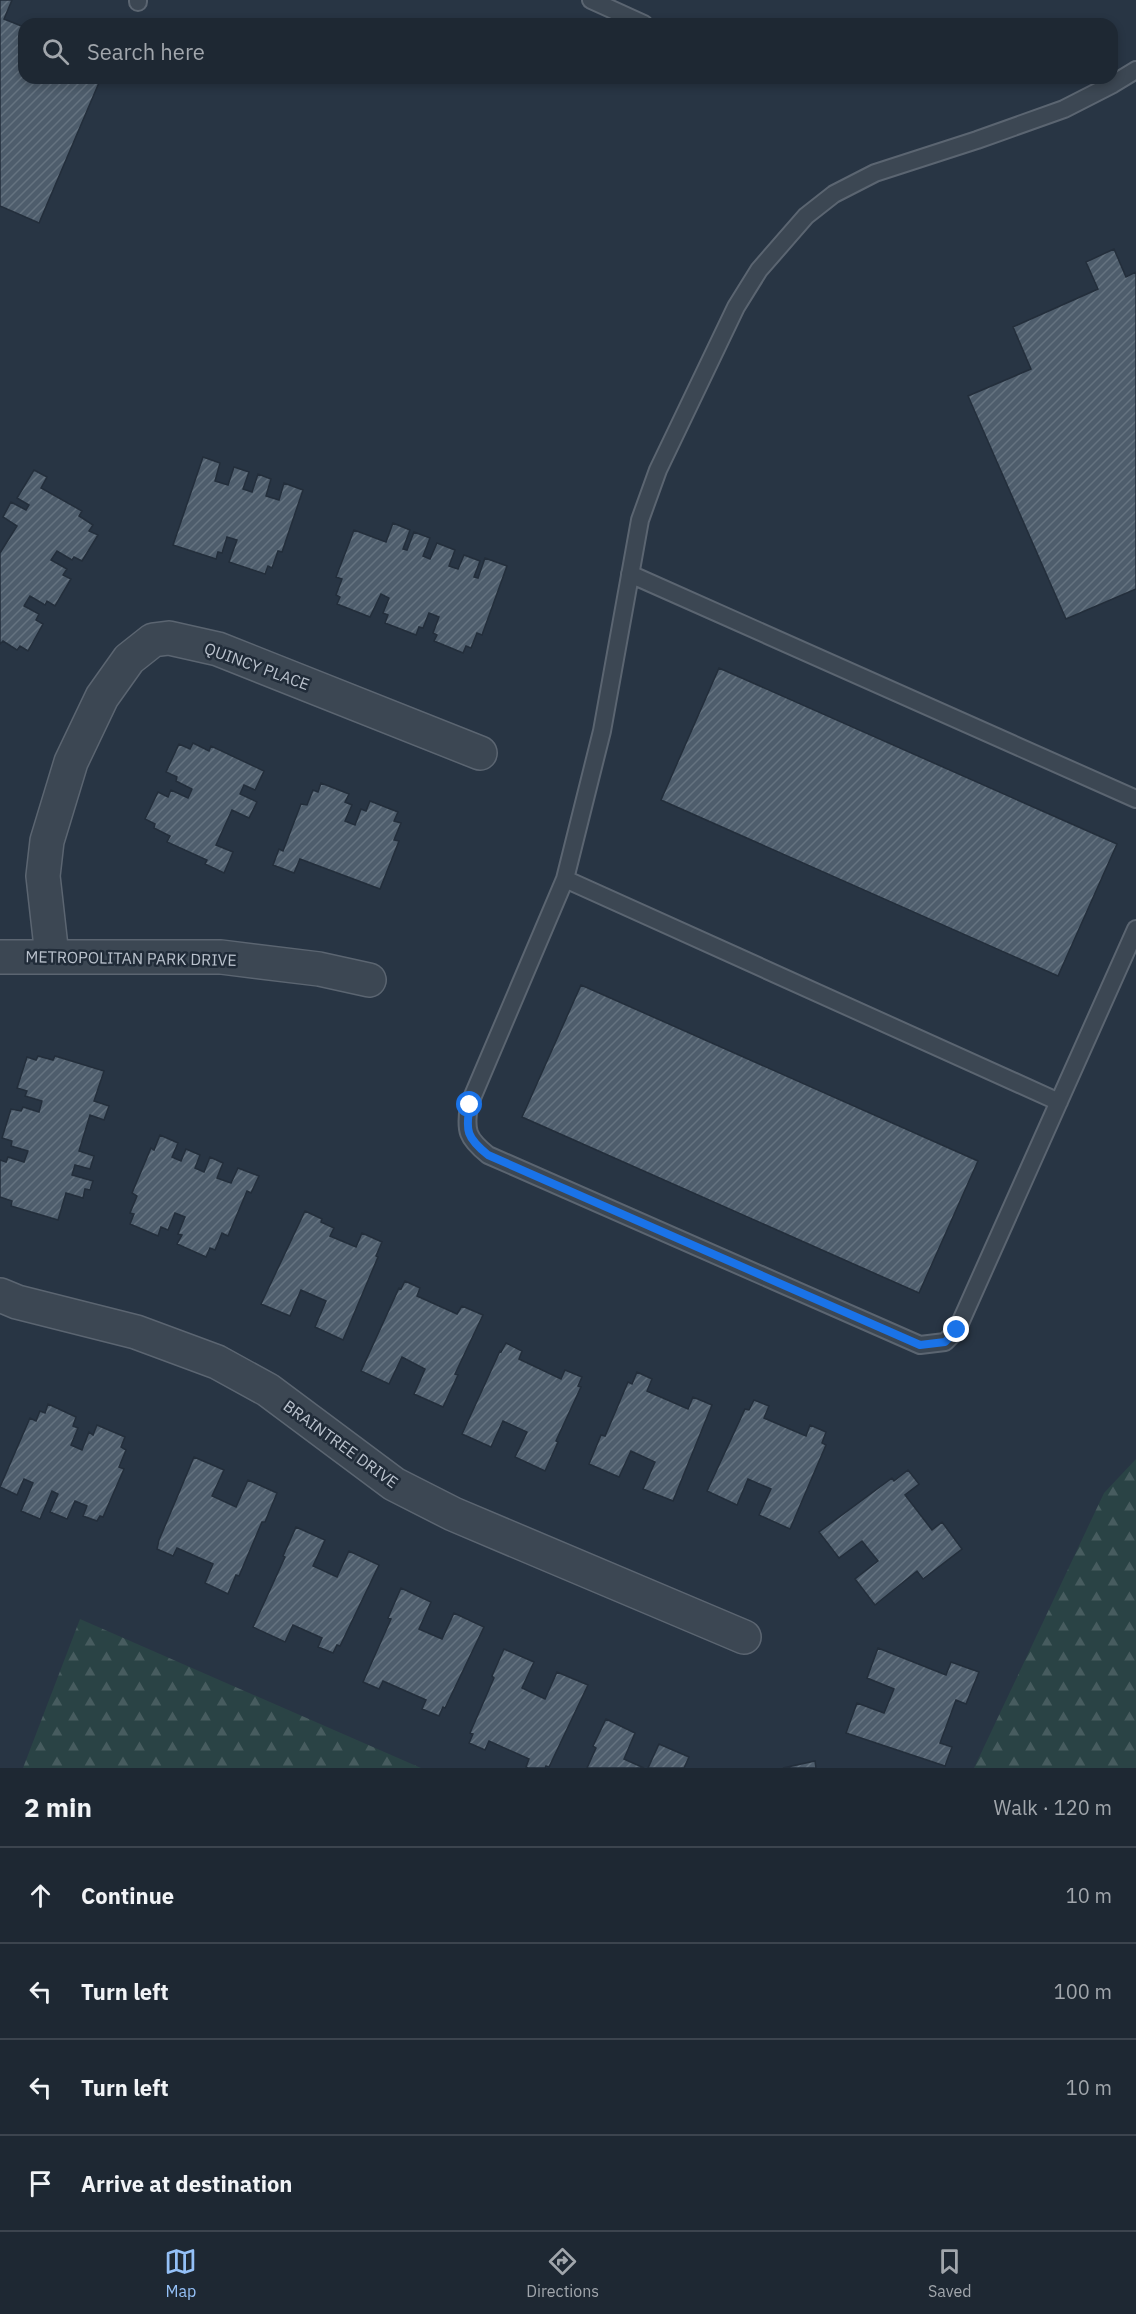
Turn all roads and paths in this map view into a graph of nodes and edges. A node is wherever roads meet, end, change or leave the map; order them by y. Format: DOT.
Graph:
graph roads {
  1 [pos="591,0"];
  2 [pos="631,18"];
  3 [pos="1136,70"];
  4 [pos="1118,81"];
  5 [pos="1113,84"];
  6 [pos="630,574"];
  7 [pos="480,753"];
  8 [pos="1136,799"];
  9 [pos="564,879"];
  10 [pos="1136,929"];
  11 [pos="52,956"];
  12 [pos="0,957"];
  13 [pos="369,980"];
  14 [pos="1059,1102"];
  15 [pos="0,1295"];
  16 [pos="744,1637"];
  1 -- 2 [label="lane"];
  3 -- 4 [label="lane"];
  5 -- 6 [label="lane"];
  6 -- 8 [label="lane"];
  6 -- 9 [label="lane"];
  7 -- 11 [label="street, QUINCY PLACE"];
  9 -- 14 [label="lane"];
  9 -- 14 [label="lane"];
  10 -- 14 [label="lane"];
  11 -- 12 [label="street, METROPOLITAN PARK DRIVE"];
  11 -- 13 [label="street, METROPOLITAN PARK DRIVE"];
  15 -- 16 [label="street, BRAINTREE DRIVE"];
}
